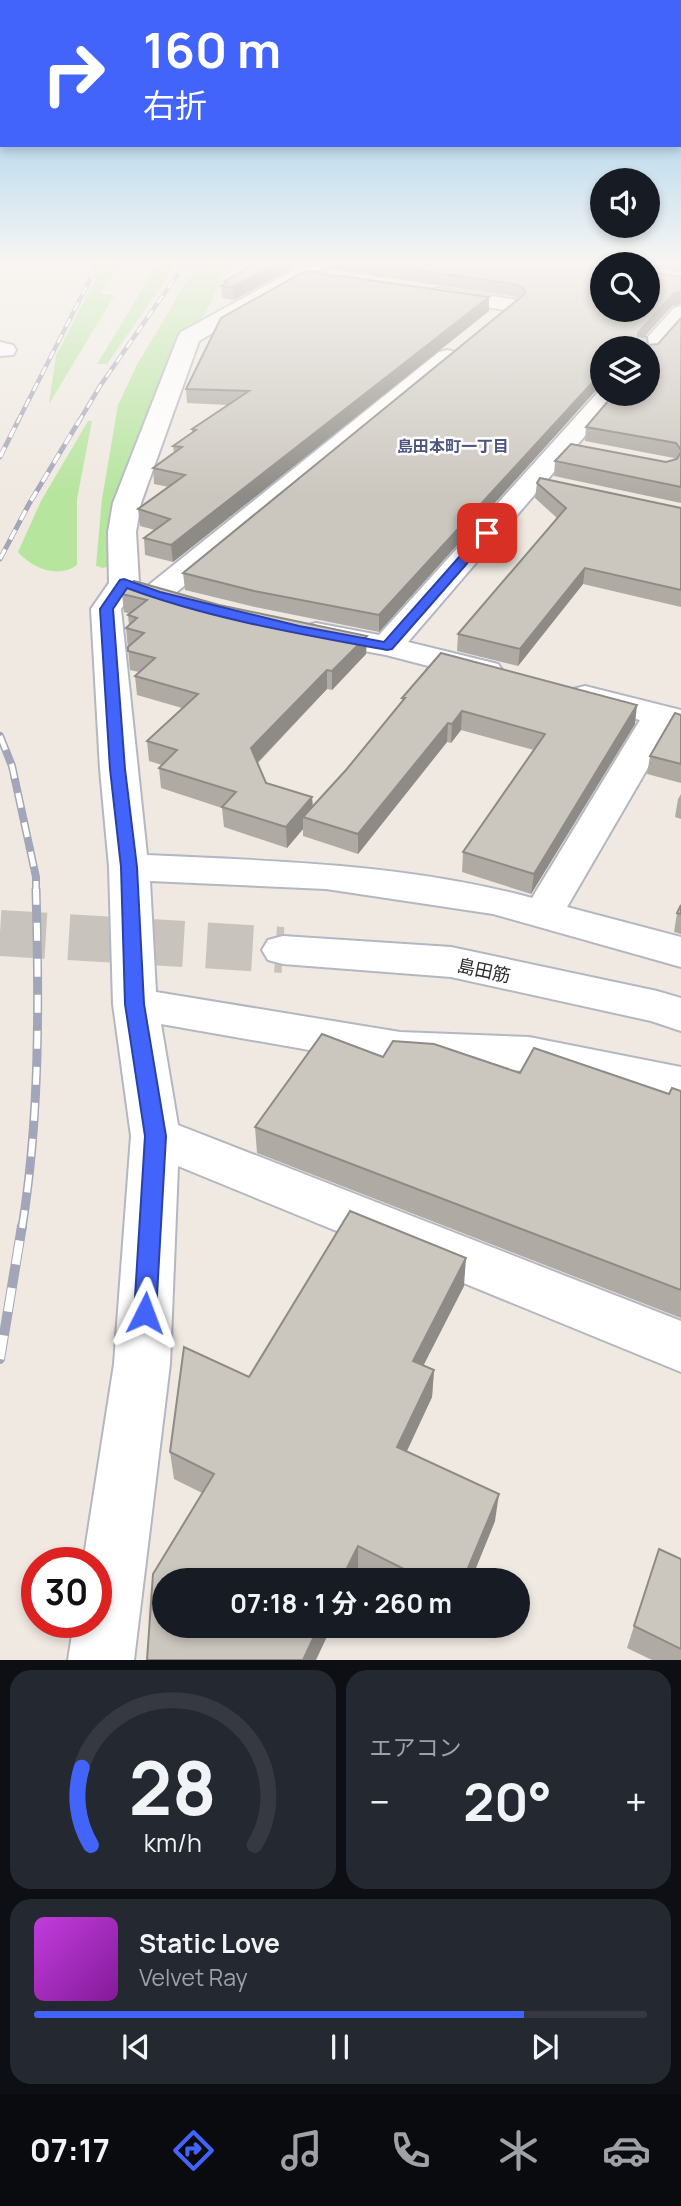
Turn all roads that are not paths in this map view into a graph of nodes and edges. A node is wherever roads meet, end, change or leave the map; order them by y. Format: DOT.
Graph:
graph roads {
  1 [pos="188,339"];
  2 [pos="463,345"];
  3 [pos="602,406"];
  4 [pos="124,583"];
  5 [pos="156,594"];
  6 [pos="195,604"];
  7 [pos="286,626"];
  8 [pos="387,646"];
  9 [pos="517,679"];
  10 [pos="558,689"];
  11 [pos="671,718"];
  12 [pos="129,867"];
  13 [pos="543,913"];
  14 [pos="284,950"];
  15 [pos="681,952"];
  16 [pos="135,1004"];
  17 [pos="681,1015"];
  18 [pos="681,1085"];
  19 [pos="155,1136"];
  20 [pos="681,1347"];
  21 [pos="101,1660"];
  1 -- 4 [label="street"];
  2 -- 5 [label="street"];
  3 -- 8 [label="street"];
  4 -- 5 [label="street"];
  4 -- 12 [label="street"];
  5 -- 6 [label="street"];
  7 -- 8 [label="street"];
  8 -- 9 [label="street"];
  10 -- 11 [label="street"];
  11 -- 13 [label="street"];
  12 -- 13 [label="street"];
  12 -- 16 [label="street"];
  13 -- 15 [label="street"];
  14 -- 17 [label="street, 島田筋"];
  16 -- 18 [label="street"];
  16 -- 19 [label="street"];
  19 -- 20 [label="street"];
  19 -- 21 [label="street"];
}
